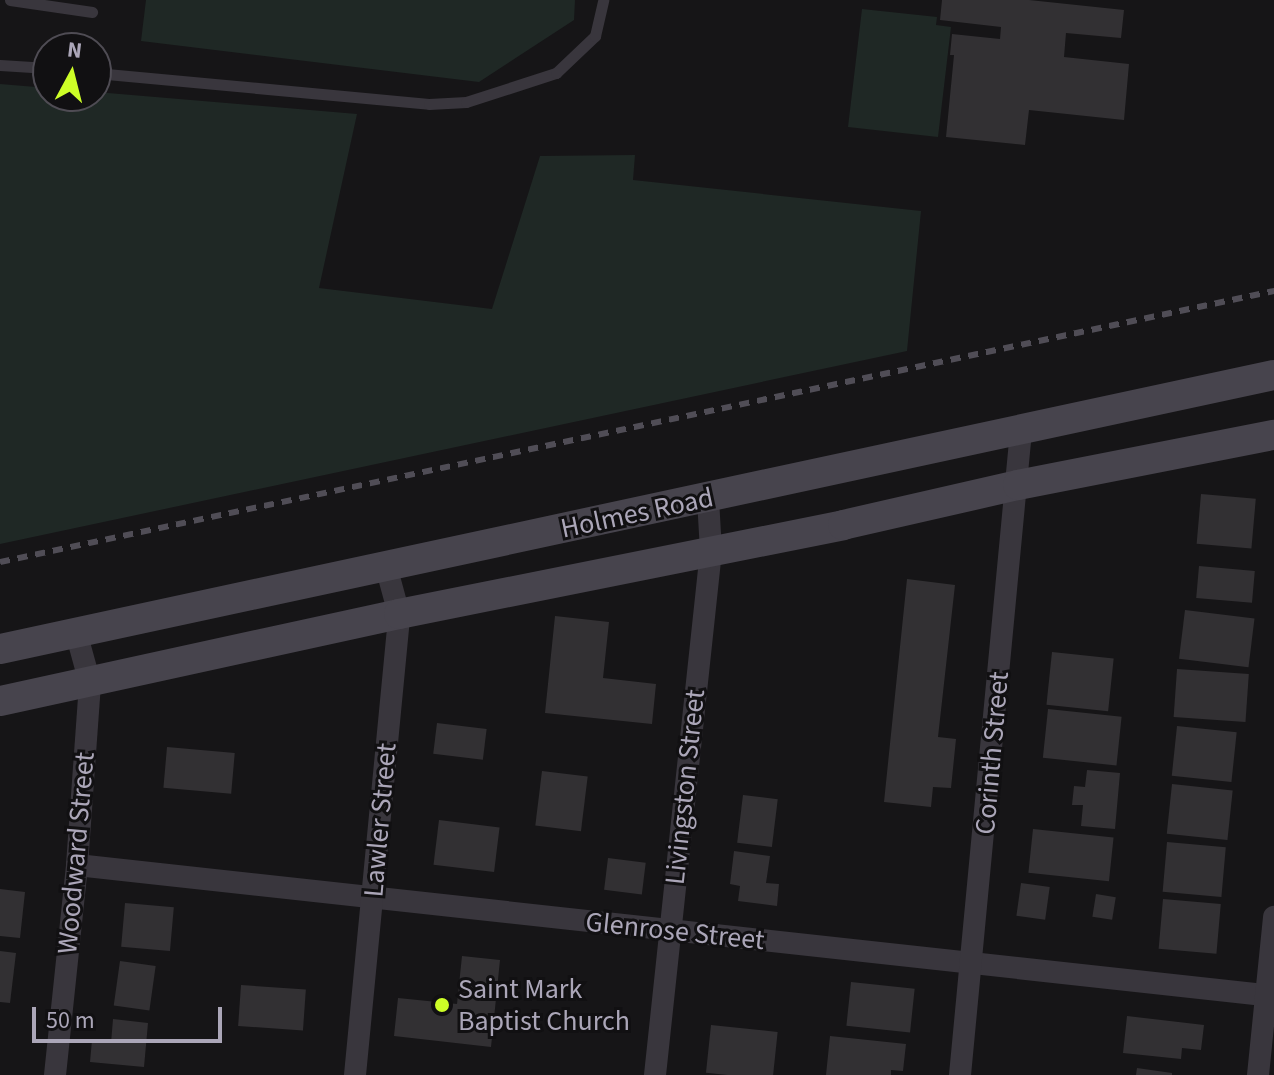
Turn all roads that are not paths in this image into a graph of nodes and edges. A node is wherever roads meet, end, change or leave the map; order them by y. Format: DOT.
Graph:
graph roads {
  1 [pos="10,0"];
  2 [pos="603,0"];
  3 [pos="92,12"];
  4 [pos="0,65"];
  5 [pos="32,67"];
  6 [pos="112,74"];
  7 [pos="1274,375"];
  8 [pos="1021,431"];
  9 [pos="1274,435"];
  10 [pos="1018,485"];
  11 [pos="708,499"];
  12 [pos="711,551"];
  13 [pos="386,566"];
  14 [pos="399,614"];
  15 [pos="76,632"];
  16 [pos="0,649"];
  17 [pos="90,683"];
  18 [pos="0,701"];
  19 [pos="77,865"];
  20 [pos="374,898"];
  21 [pos="1274,917"];
  22 [pos="669,930"];
  23 [pos="972,963"];
  24 [pos="1270,996"];
  25 [pos="55,1075"];
  26 [pos="355,1075"];
  27 [pos="655,1075"];
  28 [pos="960,1075"];
  29 [pos="1258,1075"];
  1 -- 3 [label="lane"];
  2 -- 6 [label="lane"];
  4 -- 5 [label="lane"];
  7 -- 8 [label="main road, Holmes Road"];
  8 -- 10 [label="street, Corinth Street"];
  8 -- 11 [label="main road, Holmes Road"];
  9 -- 10 [label="main road, Holmes Road"];
  10 -- 12 [label="main road, Holmes Road"];
  10 -- 23 [label="street, Corinth Street"];
  11 -- 12 [label="street, Livingston Street"];
  11 -- 13 [label="main road, Holmes Road"];
  12 -- 14 [label="main road, Holmes Road"];
  12 -- 22 [label="street, Livingston Street"];
  13 -- 14 [label="street, Lawler Street"];
  13 -- 15 [label="main road, Holmes Road"];
  14 -- 17 [label="main road, Holmes Road"];
  14 -- 20 [label="street, Lawler Street"];
  15 -- 16 [label="main road, Holmes Road"];
  15 -- 17 [label="street, Woodward Street"];
  17 -- 18 [label="main road, Holmes Road"];
  17 -- 19 [label="street, Woodward Street"];
  19 -- 20 [label="street, Glenrose Street"];
  19 -- 25 [label="street, Woodward Street"];
  20 -- 22 [label="street, Glenrose Street"];
  20 -- 26 [label="street, Lawler Street"];
  21 -- 24 [label="street"];
  22 -- 23 [label="street, Glenrose Street"];
  22 -- 27 [label="street, Livingston Street"];
  23 -- 24 [label="street, Glenrose Street"];
  23 -- 28 [label="street, Corinth Street"];
  24 -- 29 [label="street"];
}
